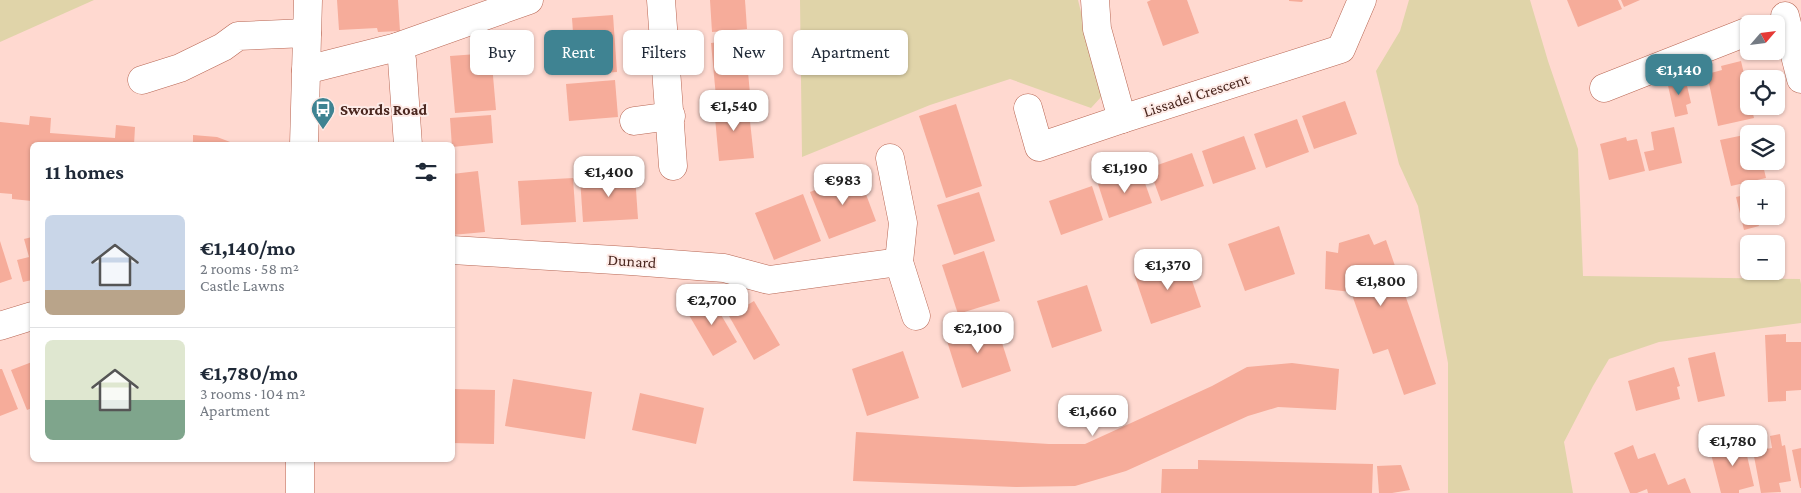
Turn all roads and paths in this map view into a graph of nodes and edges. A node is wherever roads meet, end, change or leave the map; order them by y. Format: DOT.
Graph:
graph roads {
  1 [pos="308,0"];
  2 [pos="529,0"];
  3 [pos="661,0"];
  4 [pos="1094,0"];
  5 [pos="1362,0"];
  6 [pos="1785,21"];
  7 [pos="307,33"];
  8 [pos="1740,35"];
  9 [pos="397,47"];
  10 [pos="306,70"];
  11 [pos="1801,79"];
  12 [pos="142,80"];
  13 [pos="1604,88"];
  14 [pos="1028,108"];
  15 [pos="671,116"];
  16 [pos="1122,119"];
  17 [pos="634,121"];
  18 [pos="304,142"];
  19 [pos="408,142"];
  20 [pos="890,158"];
  21 [pos="673,166"];
  22 [pos="455,250"];
  23 [pos="899,262"];
  24 [pos="916,316"];
  25 [pos="30,317"];
  26 [pos="0,326"];
  27 [pos="300,462"];
  28 [pos="300,493"];
  1 -- 7 [label="street"];
  2 -- 9 [label="street"];
  3 -- 15 [label="street"];
  4 -- 16 [label="street"];
  5 -- 16 [label="street, Lissadel Crescent"];
  6 -- 11 [label="street"];
  7 -- 10 [label="street"];
  7 -- 12 [label="street"];
  8 -- 13 [label="street"];
  9 -- 10 [label="street"];
  9 -- 19 [label="street"];
  10 -- 18 [label="street"];
  14 -- 16 [label="street, Lissadel Crescent"];
  15 -- 17 [label="street"];
  15 -- 21 [label="street"];
  20 -- 23 [label="street"];
  22 -- 23 [label="street, Dunard"];
  23 -- 24 [label="street"];
  25 -- 26 [label="street"];
  27 -- 28 [label="street"];
}
